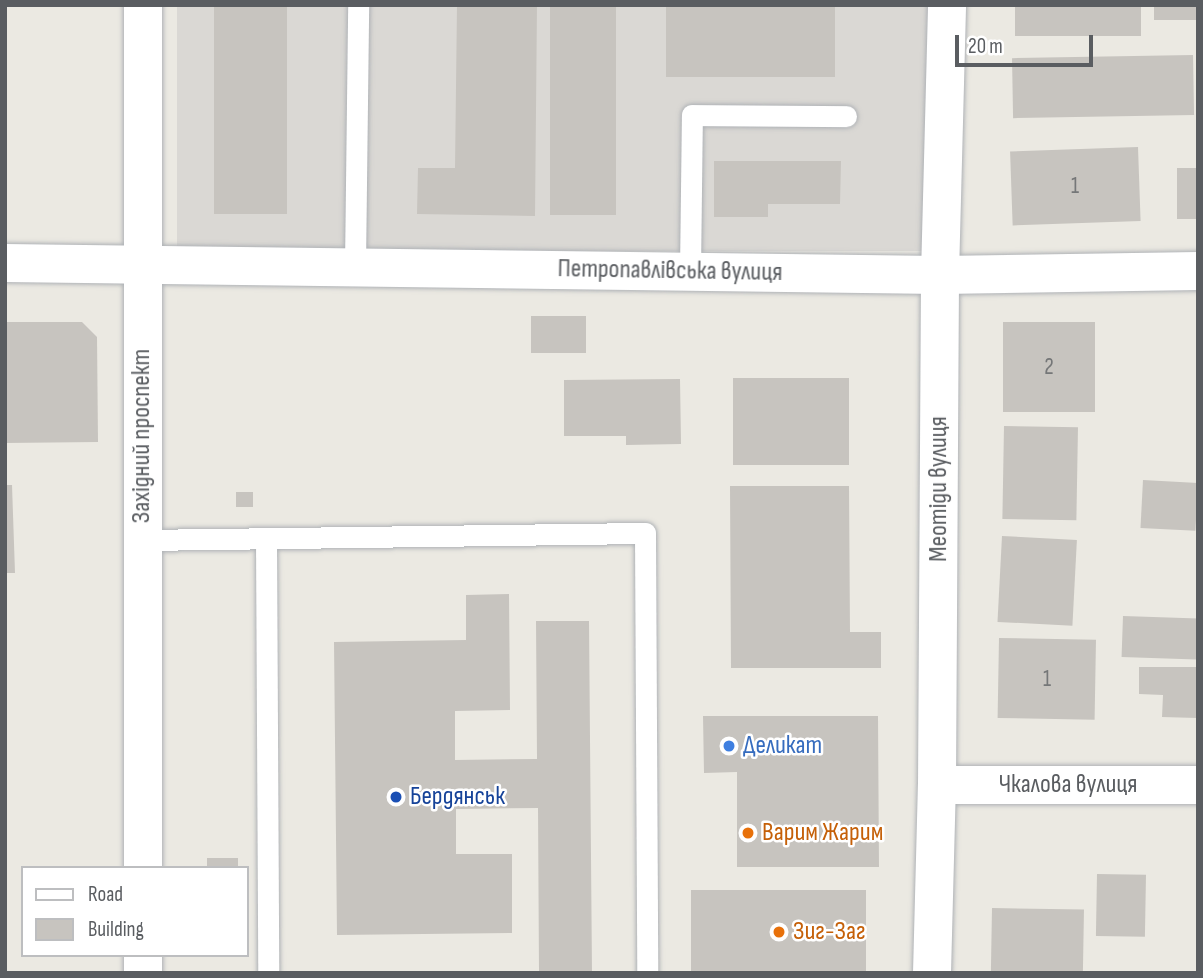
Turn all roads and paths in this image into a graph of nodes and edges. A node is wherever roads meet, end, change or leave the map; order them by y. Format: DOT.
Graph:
graph roads {
  1 [pos="143,5"];
  2 [pos="358,5"];
  3 [pos="947,5"];
  4 [pos="846,116"];
  5 [pos="141,262"];
  6 [pos="5,263"];
  7 [pos="355,266"];
  8 [pos="1198,271"];
  9 [pos="690,272"];
  10 [pos="940,275"];
  11 [pos="266,538"];
  12 [pos="142,540"];
  13 [pos="937,785"];
  14 [pos="1198,785"];
  15 [pos="143,866"];
  16 [pos="268,973"];
  17 [pos="647,973"];
  18 [pos="932,973"];
  1 -- 5 [label="street, Західний проспект"];
  2 -- 7 [label="lane"];
  3 -- 10 [label="street, Меотіди вулиця"];
  4 -- 9 [label="lane"];
  5 -- 6 [label="street, Петропавлівська вулиця"];
  5 -- 7 [label="street, Петропавлівська вулиця"];
  5 -- 12 [label="street, Західний проспект"];
  7 -- 9 [label="street, Петропавлівська вулиця"];
  8 -- 10 [label="street, Петропавлівська вулиця"];
  9 -- 10 [label="street, Петропавлівська вулиця"];
  10 -- 13 [label="street, Меотіди вулиця"];
  11 -- 12 [label="lane"];
  11 -- 16 [label="lane"];
  11 -- 17 [label="lane"];
  12 -- 15 [label="street, Західний проспект"];
  13 -- 14 [label="street, Чкалова вулиця"];
  13 -- 18 [label="street, Меотіди вулиця"];
}
